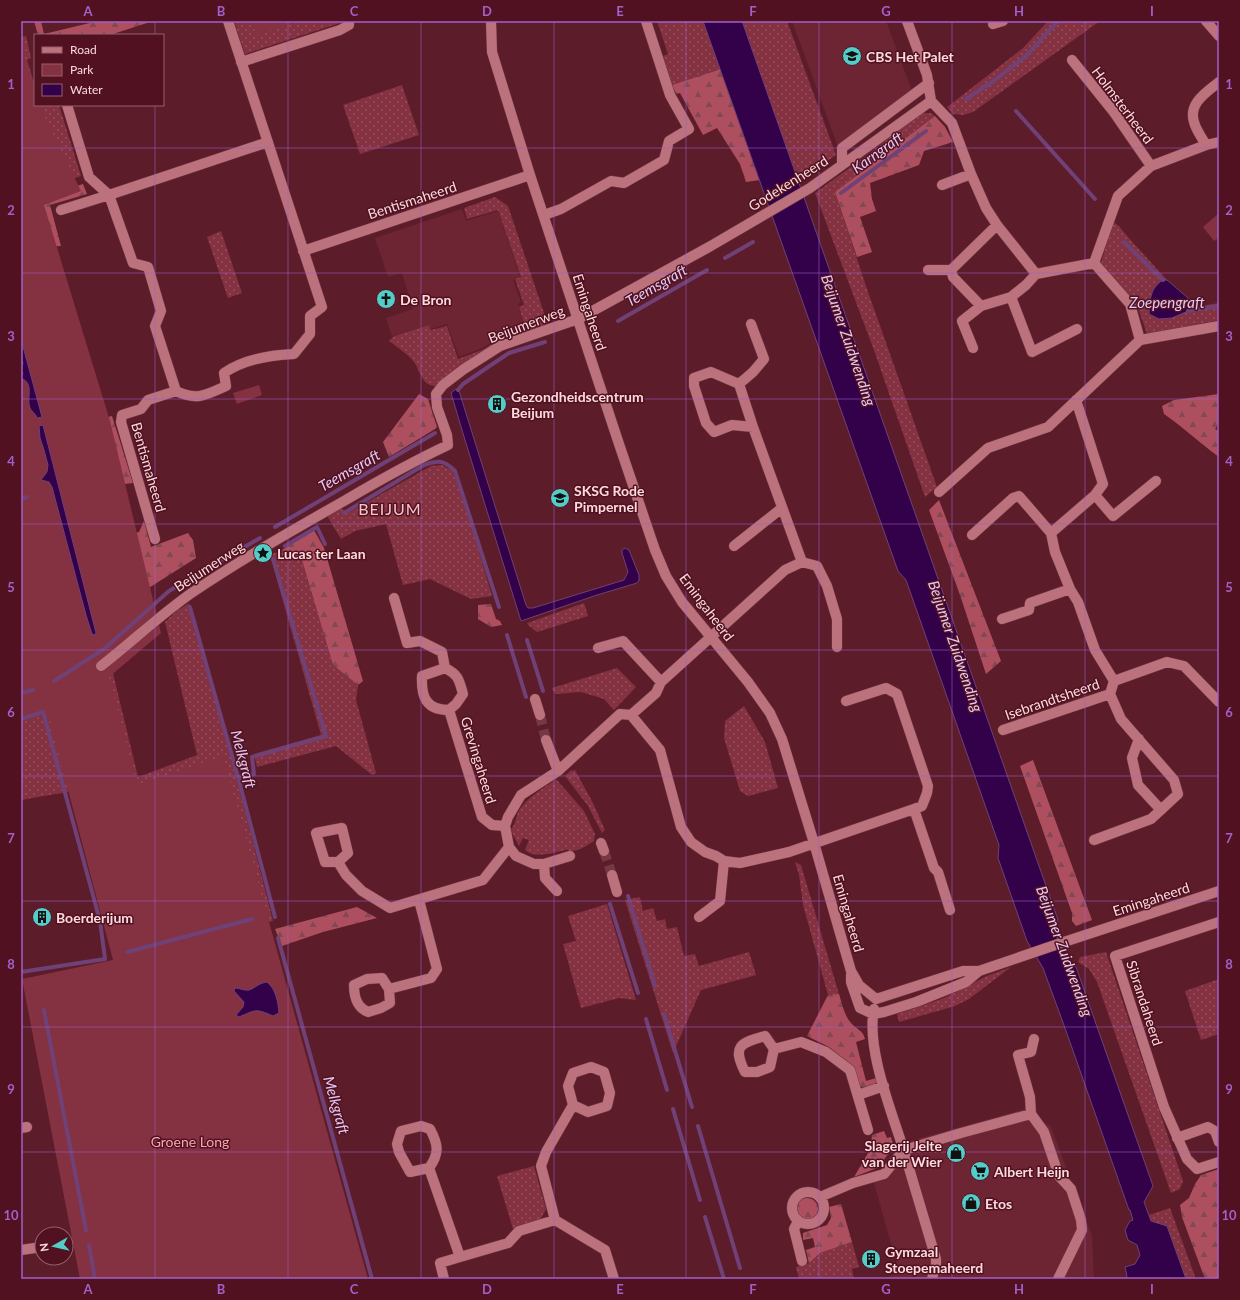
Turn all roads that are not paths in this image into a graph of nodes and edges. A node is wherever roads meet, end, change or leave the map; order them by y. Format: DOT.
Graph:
graph roads {
  1 [pos="228,21"];
  2 [pos="349,21"];
  3 [pos="491,21"];
  4 [pos="646,21"];
  5 [pos="907,21"];
  6 [pos="1003,21"];
  7 [pos="1206,21"];
  8 [pos="993,24"];
  9 [pos="1219,36"];
  10 [pos="1072,60"];
  11 [pos="241,62"];
  12 [pos="1219,82"];
  13 [pos="929,83"];
  14 [pos="931,101"];
  15 [pos="67,106"];
  16 [pos="268,142"];
  17 [pos="1219,142"];
  18 [pos="1206,144"];
  19 [pos="842,165"];
  20 [pos="1152,166"];
  21 [pos="971,174"];
  22 [pos="530,175"];
  23 [pos="942,185"];
  24 [pos="109,195"];
  25 [pos="61,210"];
  26 [pos="544,215"];
  27 [pos="997,225"];
  28 [pos="303,251"];
  29 [pos="1094,263"];
  30 [pos="928,270"];
  31 [pos="951,270"];
  32 [pos="1036,274"];
  33 [pos="1011,297"];
  34 [pos="981,306"];
  35 [pos="578,319"];
  36 [pos="751,324"];
  37 [pos="1219,326"];
  38 [pos="1076,329"];
  39 [pos="1140,340"];
  40 [pos="973,348"];
  41 [pos="739,384"];
  42 [pos="176,391"];
  43 [pos="1076,400"];
  44 [pos="753,427"];
  45 [pos="1156,481"];
  46 [pos="940,492"];
  47 [pos="1096,494"];
  48 [pos="782,508"];
  49 [pos="1051,532"];
  50 [pos="972,535"];
  51 [pos="155,539"];
  52 [pos="734,546"];
  53 [pos="802,562"];
  54 [pos="1070,589"];
  55 [pos="394,598"];
  56 [pos="1002,619"];
  57 [pos="711,637"];
  58 [pos="837,647"];
  59 [pos="598,648"];
  60 [pos="101,666"];
  61 [pos="445,668"];
  62 [pos="1114,681"];
  63 [pos="661,682"];
  64 [pos="1110,694"];
  65 [pos="535,699"];
  66 [pos="846,701"];
  67 [pos="1219,702"];
  68 [pos="449,710"];
  69 [pos="540,715"];
  70 [pos="631,715"];
  71 [pos="1003,730"];
  72 [pos="1139,739"];
  73 [pos="546,740"];
  74 [pos="558,771"];
  75 [pos="914,809"];
  76 [pos="1161,810"];
  77 [pos="505,826"];
  78 [pos="1094,840"];
  79 [pos="814,843"];
  80 [pos="509,846"];
  81 [pos="570,856"];
  82 [pos="724,861"];
  83 [pos="338,862"];
  84 [pos="544,864"];
  85 [pos="612,875"];
  86 [pos="557,891"];
  87 [pos="1219,891"];
  88 [pos="617,892"];
  89 [pos="419,900"];
  90 [pos="950,910"];
  91 [pos="699,917"];
  92 [pos="1219,922"];
  93 [pos="851,971"];
  94 [pos="979,971"];
  95 [pos="389,989"];
  96 [pos="876,999"];
  97 [pos="873,1014"];
  98 [pos="1034,1038"];
  99 [pos="774,1049"];
  100 [pos="884,1086"];
  101 [pos="858,1095"];
  102 [pos="573,1105"];
  103 [pos="1031,1114"];
  104 [pos="868,1130"];
  105 [pos="1177,1138"];
  106 [pos="1219,1142"];
  107 [pos="904,1150"];
  108 [pos="1219,1162"];
  109 [pos="429,1168"];
  110 [pos="820,1197"];
  111 [pos="555,1220"];
  112 [pos="798,1221"];
  113 [pos="34,1248"];
  114 [pos="21,1250"];
  115 [pos="460,1257"];
  116 [pos="802,1261"];
  117 [pos="444,1279"];
  118 [pos="614,1279"];
  119 [pos="932,1279"];
  120 [pos="1058,1279"];
  1 -- 11 [label="street"];
  2 -- 11 [label="street"];
  3 -- 22 [label="street, Emingaheerd"];
  4 -- 26 [label="street"];
  5 -- 13 [label="street"];
  6 -- 8 [label="street"];
  7 -- 9 [label="street"];
  10 -- 20 [label="street, Holmsterheerd"];
  11 -- 16 [label="street"];
  12 -- 18 [label="street"];
  13 -- 14 [label="street"];
  13 -- 19 [label="street"];
  14 -- 19 [label="street, Godekenheerd"];
  14 -- 21 [label="street"];
  15 -- 24 [label="street"];
  16 -- 24 [label="street"];
  16 -- 28 [label="street"];
  17 -- 18 [label="street, Holmsterheerd"];
  18 -- 20 [label="street, Holmsterheerd"];
  19 -- 35 [label="street, Godekenheerd"];
  20 -- 29 [label="street, Holmsterheerd"];
  21 -- 23 [label="street"];
  21 -- 27 [label="street"];
  22 -- 26 [label="street, Emingaheerd"];
  22 -- 28 [label="street, Bentismaheerd"];
  24 -- 25 [label="street"];
  24 -- 42 [label="street"];
  26 -- 35 [label="street, Emingaheerd"];
  27 -- 31 [label="street"];
  27 -- 32 [label="street"];
  28 -- 42 [label="street"];
  29 -- 32 [label="street"];
  29 -- 39 [label="street"];
  30 -- 31 [label="street"];
  31 -- 34 [label="street"];
  32 -- 33 [label="street"];
  33 -- 34 [label="street"];
  33 -- 38 [label="street"];
  34 -- 40 [label="street"];
  35 -- 57 [label="street, Emingaheerd"];
  35 -- 60 [label="street, Beijumerweg"];
  36 -- 41 [label="street"];
  37 -- 39 [label="street"];
  39 -- 43 [label="street"];
  41 -- 44 [label="street"];
  41 -- 44 [label="street"];
  42 -- 51 [label="street, Bentismaheerd"];
  43 -- 46 [label="street"];
  43 -- 47 [label="street"];
  44 -- 48 [label="street"];
  45 -- 47 [label="street"];
  47 -- 49 [label="street"];
  48 -- 52 [label="street"];
  48 -- 53 [label="street"];
  49 -- 50 [label="street"];
  49 -- 54 [label="street, Isebrandtsheerd"];
  53 -- 57 [label="street, Grevingaheerd"];
  53 -- 58 [label="street"];
  54 -- 56 [label="street"];
  54 -- 62 [label="street, Isebrandtsheerd"];
  55 -- 61 [label="street"];
  57 -- 63 [label="street, Grevingaheerd"];
  57 -- 79 [label="street, Emingaheerd"];
  59 -- 63 [label="street"];
  61 -- 68 [label="street, Grevingaheerd"];
  61 -- 68 [label="street, Grevingaheerd"];
  62 -- 64 [label="street, Isebrandtsheerd"];
  62 -- 67 [label="street, Isebrandtsheerd"];
  63 -- 70 [label="street, Grevingaheerd"];
  64 -- 71 [label="street, Isebrandtsheerd"];
  64 -- 72 [label="street, Isebrandtsheerd"];
  65 -- 69 [label="street"];
  66 -- 75 [label="street"];
  68 -- 77 [label="street, Grevingaheerd"];
  70 -- 74 [label="street, Grevingaheerd"];
  70 -- 82 [label="street"];
  72 -- 76 [label="street"];
  72 -- 76 [label="street, Isebrandtsheerd"];
  73 -- 74 [label="street"];
  74 -- 77 [label="street, Grevingaheerd"];
  75 -- 79 [label="street"];
  75 -- 90 [label="street"];
  76 -- 78 [label="street, Isebrandtsheerd"];
  77 -- 80 [label="street"];
  79 -- 82 [label="street"];
  79 -- 93 [label="street, Emingaheerd"];
  80 -- 84 [label="street"];
  80 -- 89 [label="street"];
  81 -- 84 [label="street"];
  82 -- 91 [label="street"];
  83 -- 89 [label="street"];
  84 -- 86 [label="street"];
  85 -- 88 [label="street"];
  87 -- 94 [label="street, Emingaheerd"];
  89 -- 95 [label="street"];
  92 -- 105 [label="street, Sibrandaheerd"];
  93 -- 96 [label="street, Emingaheerd"];
  93 -- 97 [label="street, Emingaheerd"];
  94 -- 96 [label="street, Emingaheerd"];
  94 -- 97 [label="street, Emingaheerd"];
  96 -- 97 [label="street"];
  97 -- 100 [label="street"];
  98 -- 103 [label="street"];
  99 -- 101 [label="street"];
  100 -- 101 [label="street"];
  100 -- 107 [label="street"];
  101 -- 104 [label="street"];
  102 -- 102 [label="street"];
  102 -- 111 [label="street"];
  103 -- 107 [label="street"];
  103 -- 120 [label="street"];
  105 -- 106 [label="street"];
  105 -- 108 [label="street, Sibrandaheerd"];
  107 -- 110 [label="street"];
  107 -- 119 [label="street"];
  109 -- 109 [label="street"];
  109 -- 115 [label="street"];
  110 -- 112 [label="street"];
  110 -- 112 [label="street"];
  111 -- 115 [label="street"];
  111 -- 118 [label="street"];
  112 -- 116 [label="street"];
  113 -- 114 [label="street"];
  115 -- 117 [label="street"];
}
